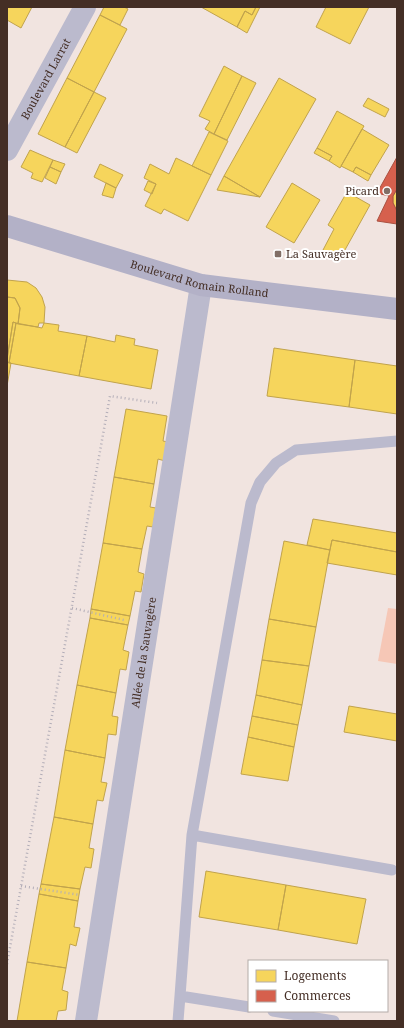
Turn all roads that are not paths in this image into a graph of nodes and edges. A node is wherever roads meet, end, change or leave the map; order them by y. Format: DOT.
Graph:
graph roads {
  1 [pos="85,7"];
  2 [pos="7,150"];
  3 [pos="7,226"];
  4 [pos="201,285"];
  5 [pos="397,310"];
  6 [pos="397,441"];
  7 [pos="192,835"];
  8 [pos="392,870"];
  9 [pos="180,996"];
  10 [pos="248,1007"];
  11 [pos="279,1012"];
  12 [pos="86,1021"];
  13 [pos="178,1021"];
  14 [pos="334,1021"];
  1 -- 2 [label="street, Boulevard Larrat"];
  3 -- 4 [label="main road, Boulevard Romain Rolland"];
  4 -- 5 [label="main road, Boulevard Romain Rolland"];
  4 -- 12 [label="street, Allée de la Sauvagère"];
  6 -- 7 [label="lane"];
  7 -- 8 [label="lane"];
  7 -- 9 [label="lane"];
  9 -- 10 [label="lane"];
  9 -- 13 [label="lane"];
  11 -- 14 [label="lane"];
}
